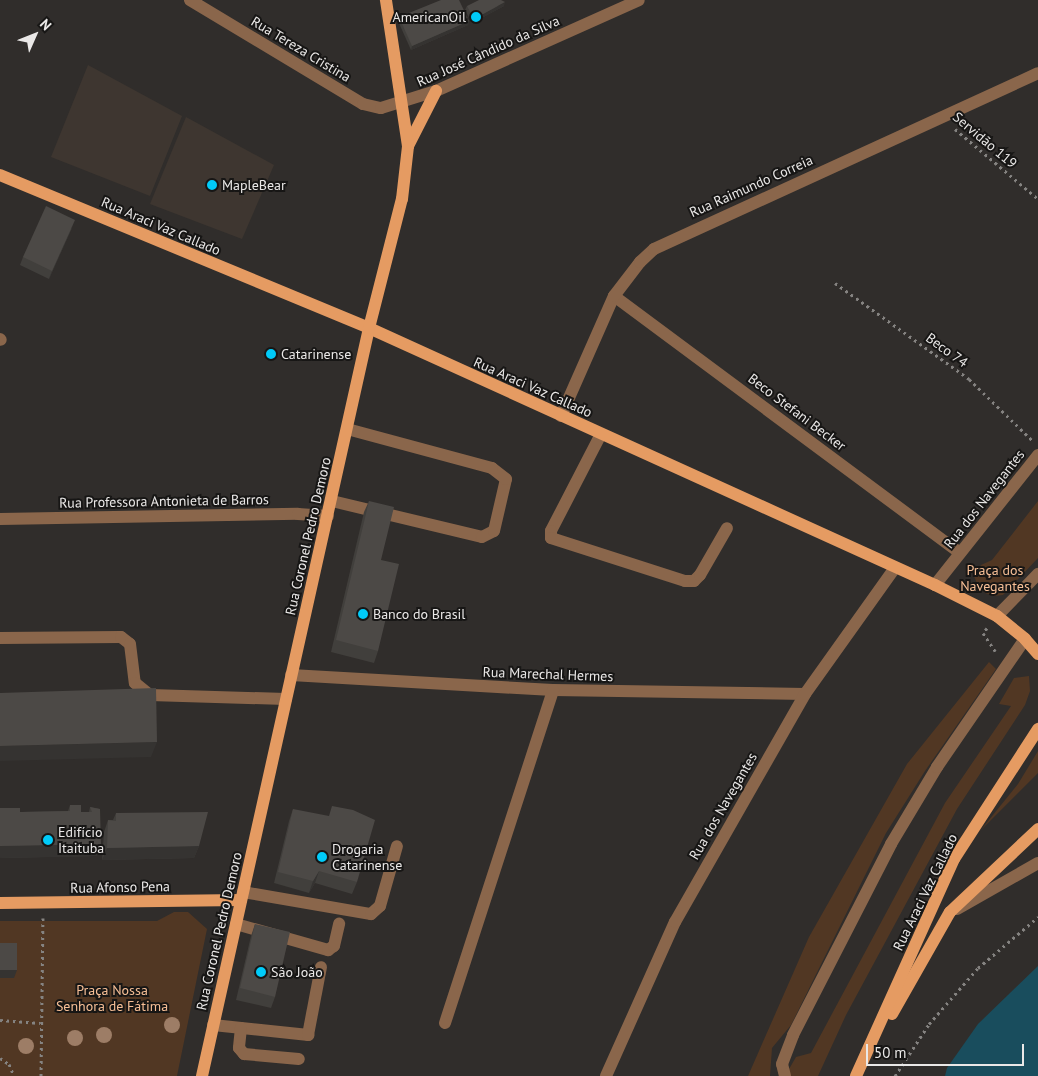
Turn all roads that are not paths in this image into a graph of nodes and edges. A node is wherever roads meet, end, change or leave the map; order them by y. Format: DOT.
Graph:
graph roads {
  1 [pos="190,0"];
  2 [pos="386,0"];
  3 [pos="639,0"];
  4 [pos="1038,73"];
  5 [pos="436,91"];
  6 [pos="402,102"];
  7 [pos="408,146"];
  8 [pos="0,176"];
  9 [pos="614,296"];
  10 [pos="369,328"];
  11 [pos="561,416"];
  12 [pos="347,429"];
  13 [pos="601,434"];
  14 [pos="1038,455"];
  15 [pos="332,501"];
  16 [pos="328,516"];
  17 [pos="0,519"];
  18 [pos="727,528"];
  19 [pos="960,553"];
  20 [pos="895,568"];
  21 [pos="1038,574"];
  22 [pos="935,585"];
  23 [pos="997,616"];
  24 [pos="0,638"];
  25 [pos="1025,639"];
  26 [pos="1038,654"];
  27 [pos="291,675"];
  28 [pos="553,690"];
  29 [pos="804,694"];
  30 [pos="286,699"];
  31 [pos="1038,729"];
  32 [pos="1038,829"];
  33 [pos="397,846"];
  34 [pos="1038,863"];
  35 [pos="242,896"];
  36 [pos="0,903"];
  37 [pos="950,912"];
  38 [pos="236,924"];
  39 [pos="339,924"];
  40 [pos="321,967"];
  41 [pos="445,1023"];
  42 [pos="213,1025"];
  43 [pos="241,1028"];
  44 [pos="299,1060"];
  45 [pos="202,1076"];
  46 [pos="606,1076"];
  47 [pos="785,1076"];
  48 [pos="856,1076"];
  1 -- 6 [label="street, Rua Tereza Cristina"];
  2 -- 6 [label="main road, Rua Coronel Pedro Demoro"];
  3 -- 5 [label="street, Rua José Cândido da Silva"];
  4 -- 9 [label="street, Rua Raimundo Correia"];
  5 -- 6 [label="street, Rua José Cândido da Silva"];
  5 -- 7 [label="main road"];
  6 -- 7 [label="main road, Rua Coronel Pedro Demoro"];
  7 -- 10 [label="main road, Rua Coronel Pedro Demoro"];
  8 -- 10 [label="main road, Rua Araci Vaz Callado"];
  9 -- 11 [label="street, Rua Raimundo Correia"];
  9 -- 19 [label="street, Beco Stefani Becker"];
  10 -- 11 [label="main road, Rua Araci Vaz Callado"];
  10 -- 12 [label="main road, Rua Coronel Pedro Demoro"];
  11 -- 13 [label="main road, Rua Araci Vaz Callado"];
  12 -- 15 [label="main road, Rua Coronel Pedro Demoro"];
  12 -- 15 [label="street"];
  13 -- 18 [label="street"];
  13 -- 20 [label="main road, Rua Araci Vaz Callado"];
  14 -- 19 [label="street, Rua dos Navegantes"];
  15 -- 16 [label="main road, Rua Coronel Pedro Demoro"];
  16 -- 17 [label="street, Rua Professora Antonieta de Barros"];
  16 -- 27 [label="main road, Rua Coronel Pedro Demoro"];
  19 -- 22 [label="street, Rua dos Navegantes"];
  20 -- 22 [label="main road, Rua Araci Vaz Callado"];
  20 -- 29 [label="street, Rua dos Navegantes"];
  21 -- 23 [label="street"];
  22 -- 23 [label="main road, Rua Araci Vaz Callado"];
  23 -- 25 [label="main road, Rua Araci Vaz Callado"];
  24 -- 30 [label="street"];
  25 -- 26 [label="main road, Rua Araci Vaz Callado"];
  25 -- 47 [label="street"];
  27 -- 28 [label="street, Rua Marechal Hermes"];
  27 -- 30 [label="main road, Rua Coronel Pedro Demoro"];
  28 -- 29 [label="street, Rua Marechal Hermes"];
  28 -- 41 [label="street"];
  29 -- 46 [label="street, Rua dos Navegantes"];
  30 -- 35 [label="main road, Rua Coronel Pedro Demoro"];
  31 -- 48 [label="main road, Rua Araci Vaz Callado"];
  32 -- 37 [label="main road"];
  33 -- 35 [label="street"];
  34 -- 37 [label="street"];
  35 -- 36 [label="main road, Rua Afonso Pena"];
  35 -- 38 [label="main road, Rua Coronel Pedro Demoro"];
  37 -- 48 [label="main road"];
  38 -- 39 [label="street"];
  38 -- 42 [label="main road, Rua Coronel Pedro Demoro"];
  40 -- 43 [label="street"];
  42 -- 43 [label="street"];
  42 -- 45 [label="main road, Rua Coronel Pedro Demoro"];
  43 -- 44 [label="street"];
}
